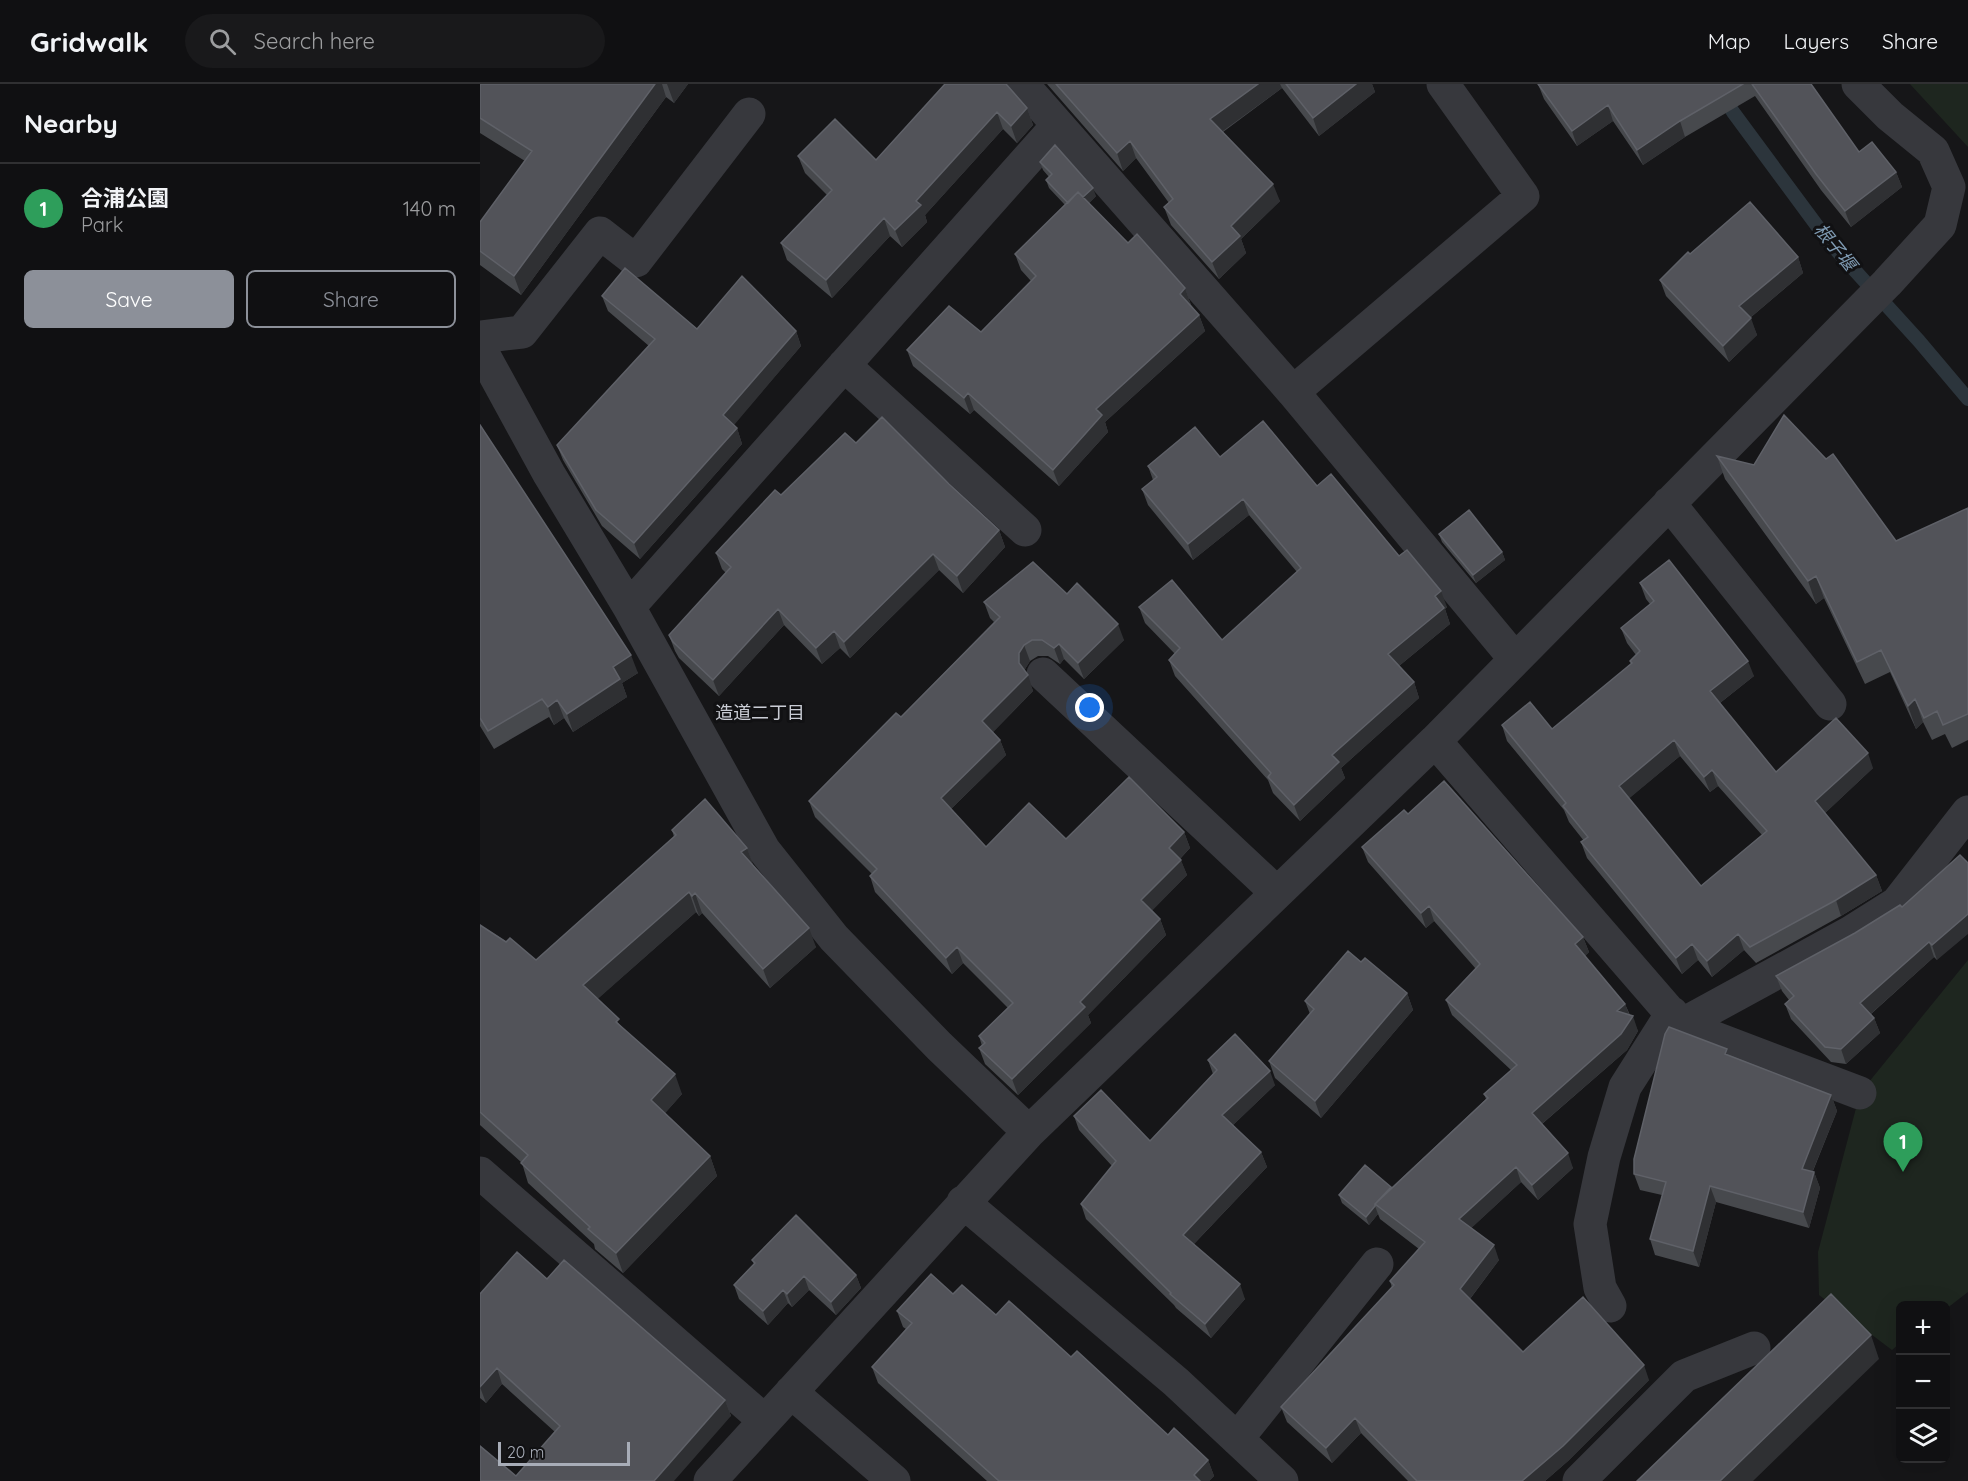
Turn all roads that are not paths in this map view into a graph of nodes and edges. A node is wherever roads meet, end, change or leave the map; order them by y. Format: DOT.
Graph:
graph roads {
  1 [pos="1022,84"];
  2 [pos="1443,84"];
  3 [pos="1858,84"];
  4 [pos="749,114"];
  5 [pos="1058,125"];
  6 [pos="1968,194"];
  7 [pos="1940,225"];
  8 [pos="480,337"];
  9 [pos="480,348"];
  10 [pos="844,365"];
  11 [pos="1293,392"];
  12 [pos="1669,503"];
  13 [pos="1025,530"];
  14 [pos="629,607"];
  15 [pos="1515,659"];
  16 [pos="1043,674"];
  17 [pos="1830,704"];
  18 [pos="1435,741"];
  19 [pos="1968,812"];
  20 [pos="1277,893"];
  21 [pos="1677,1019"];
  22 [pos="1860,1093"];
  23 [pos="1029,1132"];
  24 [pos="480,1173"];
  25 [pos="963,1202"];
  26 [pos="1377,1264"];
  27 [pos="1610,1305"];
  28 [pos="1754,1348"];
  29 [pos="790,1392"];
  30 [pos="764,1420"];
  31 [pos="1237,1439"];
  32 [pos="710,1481"];
  33 [pos="894,1481"];
  34 [pos="1282,1481"];
  35 [pos="1579,1481"];
  1 -- 5 [label="street"];
  2 -- 11 [label="street"];
  3 -- 7 [label="street"];
  4 -- 8 [label="street"];
  5 -- 10 [label="street"];
  5 -- 11 [label="street"];
  6 -- 7 [label="street"];
  7 -- 12 [label="street"];
  9 -- 14 [label="street"];
  10 -- 13 [label="street"];
  10 -- 14 [label="street"];
  11 -- 15 [label="street"];
  12 -- 15 [label="street"];
  12 -- 17 [label="street"];
  14 -- 23 [label="street"];
  15 -- 18 [label="street"];
  16 -- 20 [label="street"];
  18 -- 20 [label="street"];
  18 -- 21 [label="street"];
  19 -- 21 [label="street"];
  20 -- 23 [label="street"];
  21 -- 22 [label="street"];
  21 -- 27 [label="street"];
  23 -- 25 [label="street"];
  24 -- 30 [label="street"];
  25 -- 29 [label="street"];
  25 -- 31 [label="street"];
  26 -- 31 [label="street"];
  28 -- 35 [label="street"];
  29 -- 30 [label="street"];
  29 -- 33 [label="street"];
  30 -- 32 [label="street"];
  31 -- 34 [label="street"];
}
